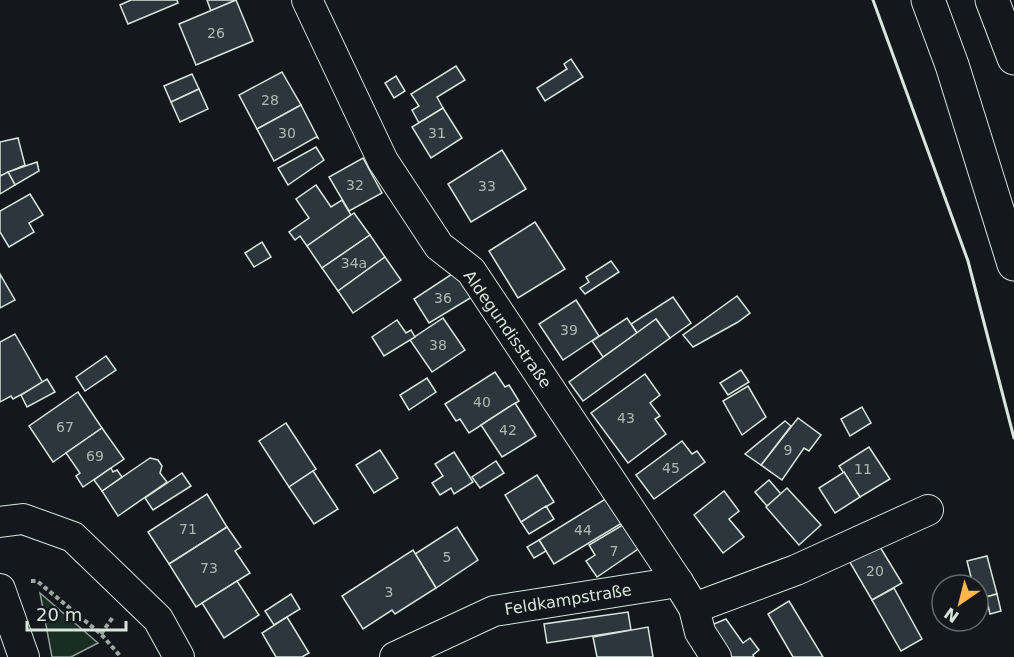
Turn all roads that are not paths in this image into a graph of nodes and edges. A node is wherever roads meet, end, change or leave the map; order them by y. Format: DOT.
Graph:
graph roads {
  1 [pos="307,0"];
  2 [pos="928,0"];
  3 [pos="992,0"];
  4 [pos="1014,58"];
  5 [pos="1014,264"];
  6 [pos="928,510"];
  7 [pos="0,522"];
  8 [pos="678,582"];
  9 [pos="14,585"];
  10 [pos="694,608"];
  11 [pos="24,657"];
  12 [pos="179,657"];
  13 [pos="395,657"];
  14 [pos="716,657"];
  1 -- 8 [label="street, Aldegundisstraße"];
  2 -- 5 [label="highway"];
  3 -- 4 [label="highway"];
  6 -- 10 [label="street"];
  7 -- 12 [label="street"];
  8 -- 10 [label="street, Aldegundisstraße"];
  8 -- 13 [label="street, Feldkampstraße"];
  9 -- 11 [label="street"];
  10 -- 14 [label="street, Aldegundisstraße"];
}
